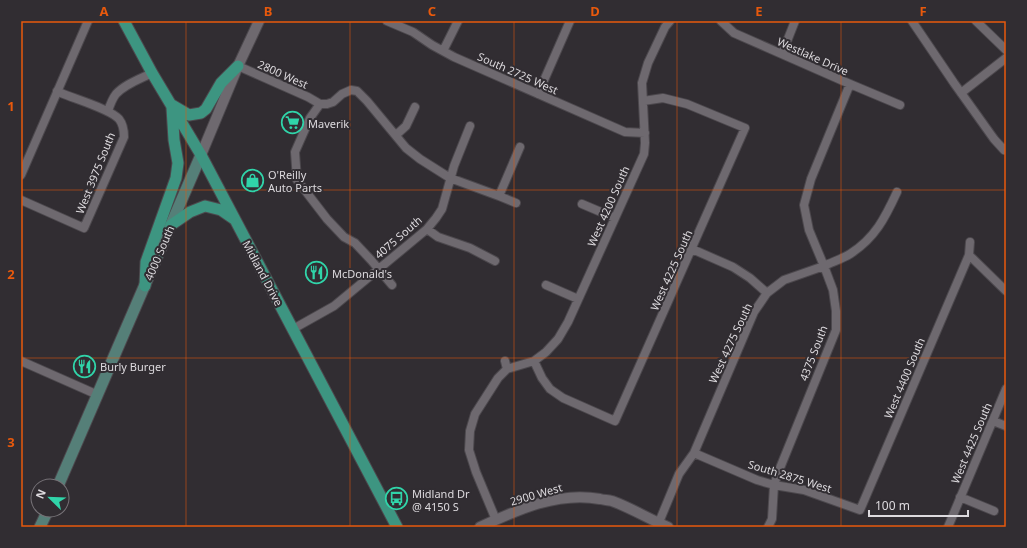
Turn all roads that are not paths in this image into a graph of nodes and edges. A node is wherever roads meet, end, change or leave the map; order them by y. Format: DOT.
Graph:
graph roads {
  1 [pos="88,21"];
  2 [pos="124,21"];
  3 [pos="259,21"];
  4 [pos="387,21"];
  5 [pos="458,21"];
  6 [pos="570,21"];
  7 [pos="670,21"];
  8 [pos="721,21"];
  9 [pos="795,21"];
  10 [pos="912,21"];
  11 [pos="976,21"];
  12 [pos="1006,50"];
  13 [pos="443,51"];
  14 [pos="782,54"];
  15 [pos="1006,58"];
  16 [pos="238,66"];
  17 [pos="152,73"];
  18 [pos="850,84"];
  19 [pos="57,91"];
  20 [pos="961,93"];
  21 [pos="538,94"];
  22 [pos="643,101"];
  23 [pos="320,104"];
  24 [pos="171,105"];
  25 [pos="900,105"];
  26 [pos="415,107"];
  27 [pos="108,111"];
  28 [pos="470,126"];
  29 [pos="645,133"];
  30 [pos="396,135"];
  31 [pos="520,148"];
  32 [pos="1006,148"];
  33 [pos="201,155"];
  34 [pos="21,175"];
  35 [pos="450,178"];
  36 [pos="897,192"];
  37 [pos="499,196"];
  38 [pos="21,200"];
  39 [pos="516,203"];
  40 [pos="582,204"];
  41 [pos="615,218"];
  42 [pos="235,219"];
  43 [pos="171,225"];
  44 [pos="427,229"];
  45 [pos="970,242"];
  46 [pos="692,249"];
  47 [pos="969,255"];
  48 [pos="495,260"];
  49 [pos="824,266"];
  50 [pos="378,269"];
  51 [pos="392,285"];
  52 [pos="546,285"];
  53 [pos="145,286"];
  54 [pos="1006,291"];
  55 [pos="767,293"];
  56 [pos="578,299"];
  57 [pos="293,329"];
  58 [pos="21,361"];
  59 [pos="505,361"];
  60 [pos="534,361"];
  61 [pos="507,369"];
  62 [pos="1006,389"];
  63 [pos="98,395"];
  64 [pos="992,421"];
  65 [pos="1006,426"];
  66 [pos="694,453"];
  67 [pos="62,478"];
  68 [pos="774,485"];
  69 [pos="960,497"];
  70 [pos="860,510"];
  71 [pos="994,511"];
  72 [pos="496,520"];
  73 [pos="661,526"];
  74 [pos="398,527"];
  75 [pos="480,527"];
  76 [pos="768,527"];
  77 [pos="948,527"];
  1 -- 19 [label="street"];
  2 -- 17 [label="main road, Midland Drive"];
  3 -- 16 [label="street, 4000 South"];
  4 -- 13 [label="street, South 2725 West"];
  5 -- 13 [label="street"];
  6 -- 21 [label="street"];
  7 -- 22 [label="street, West 4200 South"];
  8 -- 14 [label="street, Westlake Drive"];
  9 -- 14 [label="street"];
  10 -- 20 [label="street"];
  11 -- 12 [label="street"];
  13 -- 21 [label="street, South 2725 West"];
  14 -- 18 [label="street, Westlake Drive"];
  15 -- 20 [label="street"];
  16 -- 23 [label="street, 2800 West"];
  16 -- 24 [label="main road"];
  16 -- 33 [label="street, 4000 South"];
  17 -- 24 [label="main road, Midland Drive"];
  17 -- 27 [label="street"];
  18 -- 25 [label="street, Westlake Drive"];
  18 -- 49 [label="street"];
  19 -- 27 [label="street"];
  19 -- 34 [label="street"];
  20 -- 32 [label="street"];
  21 -- 29 [label="street, South 2725 West"];
  22 -- 29 [label="street, West 4200 South"];
  22 -- 46 [label="street, West 4225 South"];
  23 -- 30 [label="street"];
  23 -- 50 [label="street"];
  24 -- 33 [label="main road, Midland Drive"];
  24 -- 53 [label="main road"];
  26 -- 30 [label="street"];
  27 -- 38 [label="street, West 3975 South"];
  28 -- 35 [label="street, 4075 South"];
  29 -- 41 [label="street, West 4200 South"];
  30 -- 35 [label="street"];
  31 -- 37 [label="street"];
  33 -- 42 [label="main road, Midland Drive"];
  33 -- 43 [label="main road, 4000 South"];
  35 -- 37 [label="street"];
  35 -- 44 [label="street, 4075 South"];
  36 -- 49 [label="street"];
  37 -- 39 [label="street"];
  40 -- 41 [label="street"];
  41 -- 56 [label="street, West 4200 South"];
  42 -- 43 [label="main road"];
  42 -- 57 [label="main road, Midland Drive"];
  43 -- 53 [label="main road, 4000 South"];
  44 -- 48 [label="street"];
  44 -- 50 [label="street, 4075 South"];
  45 -- 47 [label="street, West 4400 South"];
  46 -- 55 [label="street"];
  46 -- 60 [label="street, West 4225 South"];
  47 -- 54 [label="street"];
  47 -- 70 [label="street, West 4400 South"];
  49 -- 55 [label="street, West 4275 South"];
  49 -- 68 [label="street, 4375 South"];
  50 -- 51 [label="street"];
  50 -- 57 [label="street, 4075 South"];
  52 -- 56 [label="street"];
  53 -- 63 [label="main road, 4000 South"];
  55 -- 66 [label="street, West 4275 South"];
  56 -- 60 [label="street, West 4200 South"];
  57 -- 74 [label="main road, Midland Drive"];
  58 -- 63 [label="street"];
  59 -- 61 [label="street"];
  60 -- 61 [label="street, West 4200 South"];
  61 -- 72 [label="street"];
  62 -- 64 [label="street, West 4425 South"];
  63 -- 67 [label="main road, 4000 South"];
  64 -- 65 [label="street"];
  64 -- 69 [label="street, West 4425 South"];
  66 -- 68 [label="street, South 2875 West"];
  66 -- 73 [label="street, West 4275 South"];
  68 -- 70 [label="street, South 2875 West"];
  68 -- 76 [label="street, 4375 South"];
  69 -- 71 [label="street"];
  69 -- 77 [label="street, West 4425 South"];
  72 -- 73 [label="street, 2900 West"];
  72 -- 75 [label="street, 2900 West"];
}
